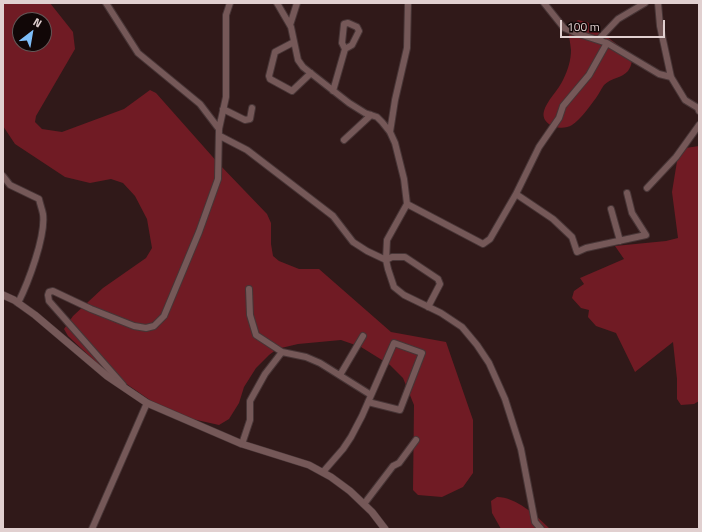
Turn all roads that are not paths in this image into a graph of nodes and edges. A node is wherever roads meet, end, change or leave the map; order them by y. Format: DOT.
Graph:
graph roads {
  1 [pos="106,3"];
  2 [pos="230,3"];
  3 [pos="277,3"];
  4 [pos="297,3"];
  5 [pos="408,3"];
  6 [pos="544,3"];
  7 [pos="645,3"];
  8 [pos="658,3"];
  9 [pos="290,26"];
  10 [pos="599,40"];
  11 [pos="294,42"];
  12 [pos="607,43"];
  13 [pos="345,49"];
  14 [pos="311,73"];
  15 [pos="671,77"];
  16 [pos="333,91"];
  17 [pos="252,108"];
  18 [pos="223,110"];
  19 [pos="699,111"];
  20 [pos="371,115"];
  21 [pos="699,125"];
  22 [pos="219,129"];
  23 [pos="390,132"];
  24 [pos="220,136"];
  25 [pos="344,140"];
  26 [pos="3,176"];
  27 [pos="647,188"];
  28 [pos="627,193"];
  29 [pos="516,194"];
  30 [pos="407,204"];
  31 [pos="611,209"];
  32 [pos="620,241"];
  33 [pos="386,260"];
  34 [pos="249,289"];
  35 [pos="3,295"];
  36 [pos="18,303"];
  37 [pos="428,307"];
  38 [pos="363,336"];
  39 [pos="282,352"];
  40 [pos="340,375"];
  41 [pos="128,391"];
  42 [pos="371,395"];
  43 [pos="368,402"];
  44 [pos="147,403"];
  45 [pos="416,440"];
  46 [pos="242,444"];
  47 [pos="323,472"];
  48 [pos="364,504"];
  49 [pos="92,529"];
  50 [pos="385,529"];
  51 [pos="541,529"];
  1 -- 22 [label="street"];
  2 -- 18 [label="street"];
  3 -- 9 [label="street"];
  4 -- 9 [label="street"];
  5 -- 23 [label="street"];
  6 -- 10 [label="street"];
  7 -- 10 [label="street"];
  8 -- 15 [label="street"];
  9 -- 11 [label="street"];
  10 -- 12 [label="street"];
  11 -- 14 [label="street"];
  11 -- 14 [label="street"];
  12 -- 15 [label="street"];
  12 -- 29 [label="street"];
  13 -- 16 [label="street"];
  14 -- 16 [label="street"];
  15 -- 19 [label="street"];
  16 -- 20 [label="street"];
  17 -- 18 [label="street"];
  18 -- 22 [label="street"];
  20 -- 23 [label="street"];
  20 -- 25 [label="street"];
  21 -- 27 [label="street"];
  22 -- 24 [label="street"];
  23 -- 30 [label="street"];
  24 -- 33 [label="street"];
  24 -- 41 [label="street"];
  26 -- 36 [label="street"];
  28 -- 32 [label="street"];
  29 -- 30 [label="street"];
  29 -- 32 [label="street"];
  30 -- 33 [label="street"];
  31 -- 32 [label="street"];
  33 -- 37 [label="street"];
  33 -- 37 [label="street"];
  34 -- 39 [label="street"];
  35 -- 36 [label="street"];
  36 -- 41 [label="street"];
  37 -- 51 [label="street"];
  38 -- 40 [label="street"];
  39 -- 40 [label="street"];
  39 -- 46 [label="street"];
  40 -- 42 [label="street"];
  41 -- 44 [label="street"];
  42 -- 43 [label="street"];
  42 -- 43 [label="street"];
  43 -- 47 [label="street"];
  44 -- 46 [label="street"];
  44 -- 49 [label="street"];
  45 -- 48 [label="street"];
  46 -- 47 [label="street"];
  47 -- 48 [label="street"];
  48 -- 50 [label="street"];
}
